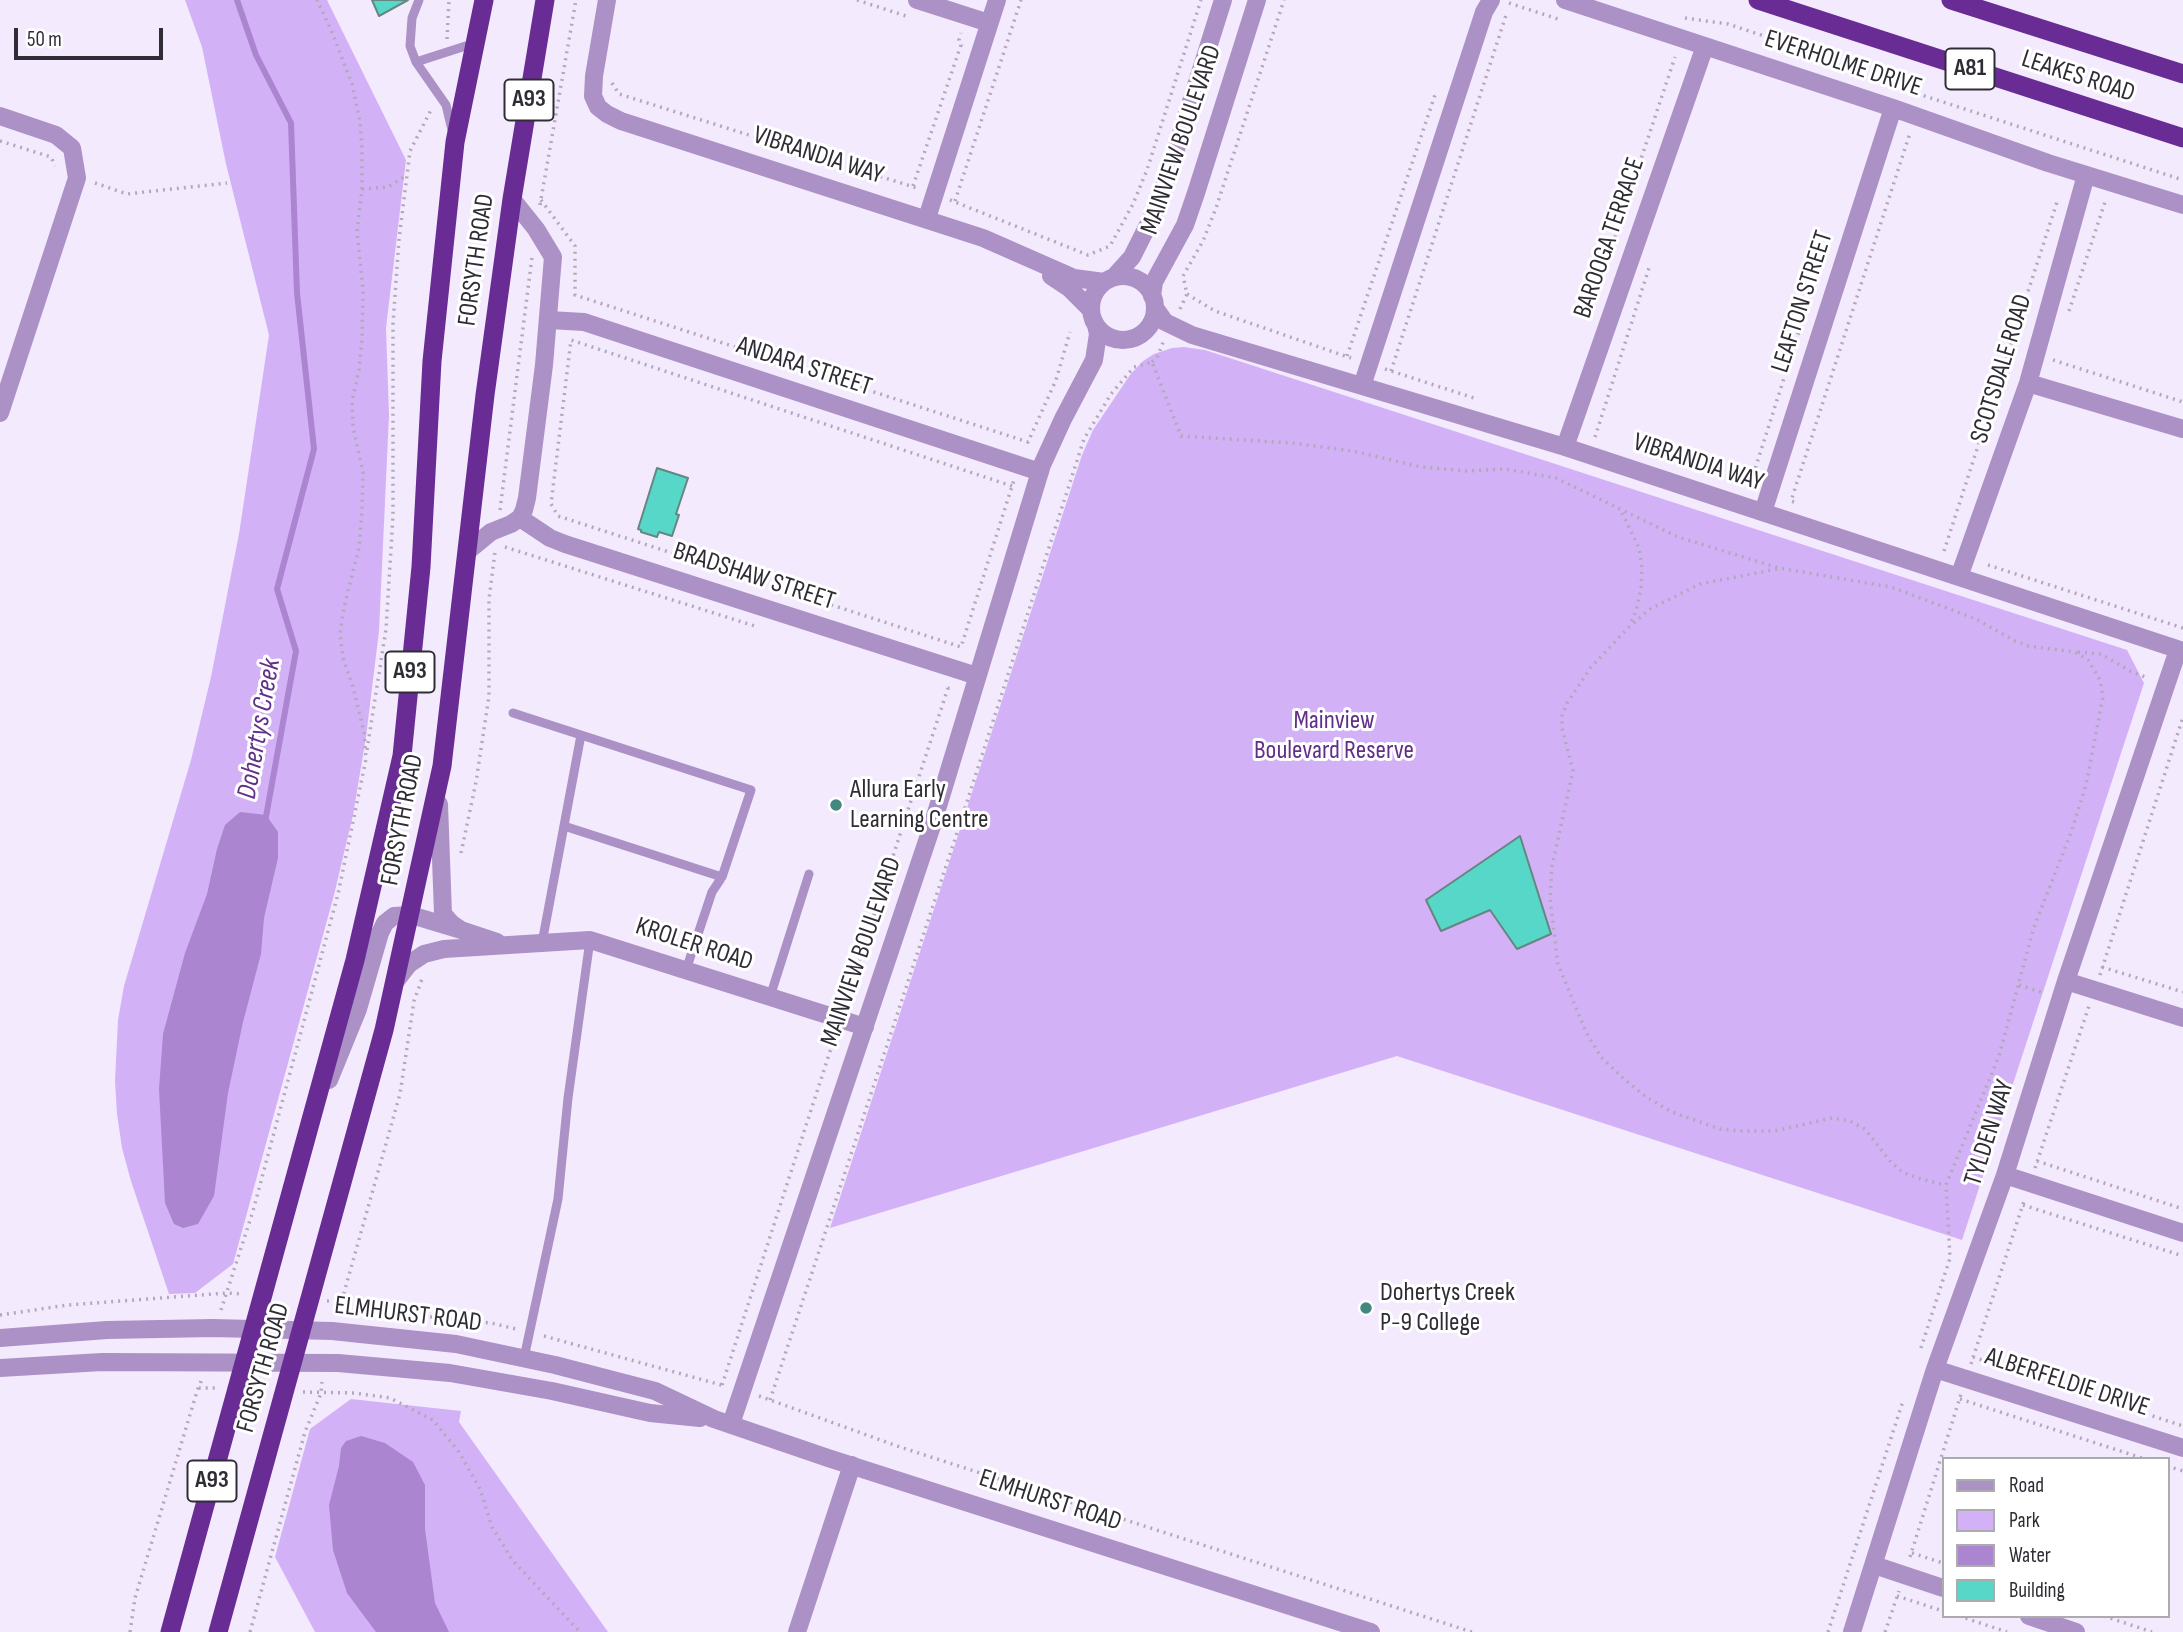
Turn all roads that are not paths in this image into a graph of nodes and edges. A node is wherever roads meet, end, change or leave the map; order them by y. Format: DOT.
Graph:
graph roads {
  1 [pos="419,0"];
  2 [pos="484,0"];
  3 [pos="545,0"];
  4 [pos="607,0"];
  5 [pos="917,0"];
  6 [pos="997,0"];
  7 [pos="1223,0"];
  8 [pos="1257,0"];
  9 [pos="1490,0"];
  10 [pos="1565,0"];
  11 [pos="1758,0"];
  12 [pos="1951,0"];
  13 [pos="1980,5"];
  14 [pos="989,23"];
  15 [pos="475,43"];
  16 [pos="1705,46"];
  17 [pos="416,62"];
  18 [pos="2183,74"];
  19 [pos="1893,108"];
  20 [pos="0,116"];
  21 [pos="2183,138"];
  22 [pos="455,142"];
  23 [pos="2087,175"];
  24 [pos="512,199"];
  25 [pos="2183,205"];
  26 [pos="927,218"];
  27 [pos="1022,256"];
  28 [pos="1109,280"];
  29 [pos="1154,302"];
  30 [pos="1093,317"];
  31 [pos="550,320"];
  32 [pos="1192,335"];
  33 [pos="1135,337"];
  34 [pos="6,377"];
  35 [pos="1086,378"];
  36 [pos="2028,383"];
  37 [pos="1362,386"];
  38 [pos="0,413"];
  39 [pos="2183,429"];
  40 [pos="1565,447"];
  41 [pos="1040,472"];
  42 [pos="1766,504"];
  43 [pos="520,517"];
  44 [pos="469,550"];
  45 [pos="1959,577"];
  46 [pos="2180,651"];
  47 [pos="977,676"];
  48 [pos="513,713"];
  49 [pos="581,735"];
  50 [pos="442,766"];
  51 [pos="564,826"];
  52 [pos="809,874"];
  53 [pos="722,877"];
  54 [pos="411,915"];
  55 [pos="461,930"];
  56 [pos="590,940"];
  57 [pos="542,943"];
  58 [pos="503,944"];
  59 [pos="686,970"];
  60 [pos="2066,981"];
  61 [pos="395,982"];
  62 [pos="770,997"];
  63 [pos="2183,1018"];
  64 [pos="865,1027"];
  65 [pos="310,1121"];
  66 [pos="2005,1175"];
  67 [pos="2183,1233"];
  68 [pos="253,1329"];
  69 [pos="300,1331"];
  70 [pos="0,1338"];
  71 [pos="524,1358"];
  72 [pos="244,1361"];
  73 [pos="292,1361"];
  74 [pos="0,1368"];
  75 [pos="1935,1369"];
  76 [pos="723,1422"];
  77 [pos="2183,1448"];
  78 [pos="852,1465"];
  79 [pos="1874,1566"];
  80 [pos="1941,1587"];
  81 [pos="2035,1618"];
  82 [pos="170,1632"];
  83 [pos="218,1632"];
  84 [pos="797,1632"];
  85 [pos="1371,1632"];
  86 [pos="1852,1632"];
  87 [pos="2076,1632"];
  1 -- 17 [label="lane"];
  2 -- 15 [label="highway, FORSYTH ROAD / A93"];
  3 -- 24 [label="highway, FORSYTH ROAD / A93"];
  4 -- 26 [label="street, VIBRANDIA WAY"];
  5 -- 14 [label="street"];
  6 -- 14 [label="street"];
  7 -- 28 [label="street, MAINVIEW BOULEVARD"];
  8 -- 29 [label="street, MAINVIEW BOULEVARD"];
  9 -- 37 [label="street"];
  10 -- 16 [label="street, EVERHOLME DRIVE"];
  11 -- 21 [label="highway, LEAKES ROAD / A81"];
  12 -- 13 [label="highway, LEAKES ROAD / A81"];
  13 -- 18 [label="highway, LEAKES ROAD / A81"];
  14 -- 26 [label="street"];
  15 -- 17 [label="lane"];
  15 -- 22 [label="highway, FORSYTH ROAD / A93"];
  16 -- 19 [label="street, EVERHOLME DRIVE"];
  16 -- 40 [label="street, BAROOGA TERRACE"];
  17 -- 22 [label="lane"];
  19 -- 23 [label="street, EVERHOLME DRIVE"];
  19 -- 42 [label="street, LEAFTON STREET"];
  20 -- 34 [label="street"];
  22 -- 65 [label="highway, FORSYTH ROAD / A93"];
  23 -- 25 [label="street, EVERHOLME DRIVE"];
  23 -- 36 [label="street, SCOTSDALE ROAD"];
  24 -- 31 [label="street"];
  24 -- 44 [label="highway, FORSYTH ROAD / A93"];
  26 -- 27 [label="street, VIBRANDIA WAY"];
  27 -- 28 [label="street, VIBRANDIA WAY"];
  27 -- 30 [label="street, VIBRANDIA WAY"];
  28 -- 29 [label="street"];
  28 -- 30 [label="street"];
  29 -- 32 [label="street, VIBRANDIA WAY"];
  29 -- 33 [label="street"];
  30 -- 33 [label="street"];
  30 -- 35 [label="street, MAINVIEW BOULEVARD"];
  31 -- 41 [label="street, ANDARA STREET"];
  31 -- 43 [label="street"];
  32 -- 33 [label="street, VIBRANDIA WAY"];
  32 -- 37 [label="street, VIBRANDIA WAY"];
  33 -- 35 [label="street, MAINVIEW BOULEVARD"];
  34 -- 38 [label="street"];
  35 -- 41 [label="street, MAINVIEW BOULEVARD"];
  36 -- 39 [label="street"];
  36 -- 45 [label="street, SCOTSDALE ROAD"];
  37 -- 40 [label="street, VIBRANDIA WAY"];
  40 -- 42 [label="street, VIBRANDIA WAY"];
  41 -- 47 [label="street, MAINVIEW BOULEVARD"];
  42 -- 45 [label="street, VIBRANDIA WAY"];
  43 -- 44 [label="street"];
  43 -- 47 [label="street, BRADSHAW STREET"];
  44 -- 50 [label="highway, FORSYTH ROAD / A93"];
  45 -- 46 [label="street, VIBRANDIA WAY"];
  46 -- 60 [label="street, TYLDEN WAY"];
  47 -- 64 [label="street, MAINVIEW BOULEVARD"];
  48 -- 49 [label="lane"];
  49 -- 51 [label="lane"];
  49 -- 53 [label="lane"];
  50 -- 54 [label="highway, FORSYTH ROAD / A93"];
  50 -- 55 [label="street"];
  51 -- 53 [label="lane"];
  51 -- 57 [label="lane"];
  52 -- 62 [label="lane"];
  53 -- 59 [label="lane"];
  54 -- 55 [label="street"];
  54 -- 61 [label="highway, FORSYTH ROAD / A93"];
  54 -- 65 [label="street"];
  55 -- 58 [label="street"];
  56 -- 57 [label="street, KROLER ROAD"];
  56 -- 59 [label="street, KROLER ROAD"];
  56 -- 71 [label="lane"];
  57 -- 58 [label="street, KROLER ROAD"];
  58 -- 61 [label="street, KROLER ROAD"];
  59 -- 62 [label="street, KROLER ROAD"];
  60 -- 63 [label="street"];
  60 -- 66 [label="street, TYLDEN WAY"];
  61 -- 69 [label="highway, FORSYTH ROAD / A93"];
  62 -- 64 [label="street, KROLER ROAD"];
  64 -- 76 [label="street, MAINVIEW BOULEVARD"];
  65 -- 68 [label="highway, FORSYTH ROAD / A93"];
  66 -- 67 [label="street"];
  66 -- 75 [label="street, TYLDEN WAY"];
  68 -- 69 [label="street, ELMHURST ROAD"];
  68 -- 70 [label="street, ELMHURST ROAD"];
  68 -- 72 [label="highway, FORSYTH ROAD / A93"];
  69 -- 71 [label="street, ELMHURST ROAD"];
  69 -- 73 [label="highway, FORSYTH ROAD / A93"];
  71 -- 76 [label="street, ELMHURST ROAD"];
  72 -- 73 [label="street, ELMHURST ROAD"];
  72 -- 74 [label="street, ELMHURST ROAD"];
  72 -- 82 [label="highway, FORSYTH ROAD / A93"];
  73 -- 76 [label="street, ELMHURST ROAD"];
  73 -- 83 [label="highway, FORSYTH ROAD / A93"];
  75 -- 77 [label="street, ALBERFELDIE DRIVE"];
  75 -- 79 [label="street, TYLDEN WAY"];
  76 -- 78 [label="street, ELMHURST ROAD"];
  78 -- 84 [label="street"];
  78 -- 85 [label="street, ELMHURST ROAD"];
  79 -- 80 [label="street"];
  79 -- 86 [label="street, TYLDEN WAY"];
  81 -- 87 [label="street"];
}
